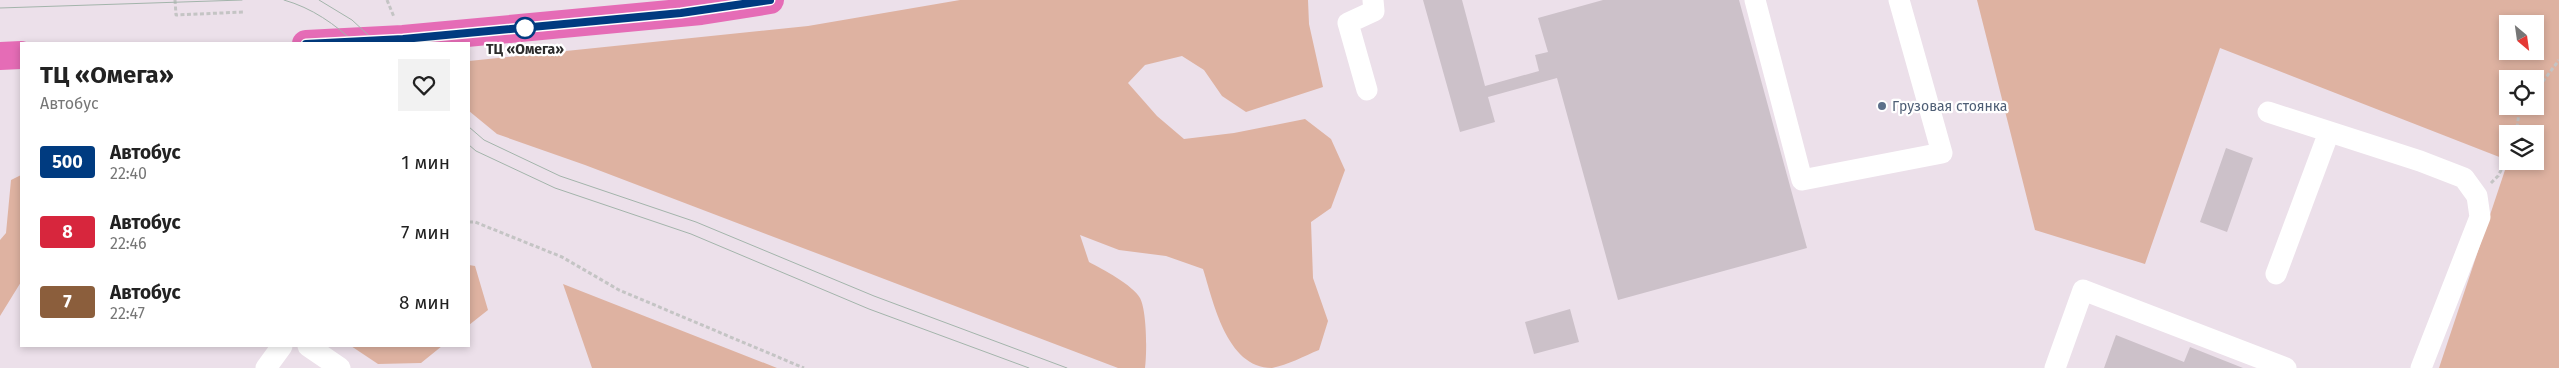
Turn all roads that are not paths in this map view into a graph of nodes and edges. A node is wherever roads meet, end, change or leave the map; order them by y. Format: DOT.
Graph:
graph roads {
  1 [pos="770,0"];
  2 [pos="1373,0"];
  3 [pos="1755,0"];
  4 [pos="1899,0"];
  5 [pos="345,42"];
  6 [pos="20,55"];
  7 [pos="0,56"];
  8 [pos="1367,90"];
  9 [pos="2268,112"];
  10 [pos="2328,132"];
  11 [pos="2276,274"];
  12 [pos="281,347"];
  13 [pos="309,347"];
  14 [pos="266,368"];
  15 [pos="340,368"];
  16 [pos="2055,368"];
  17 [pos="2286,368"];
  18 [pos="2421,368"];
  1 -- 5 [label="main road"];
  2 -- 8 [label="street"];
  3 -- 4 [label="street"];
  6 -- 7 [label="main road"];
  9 -- 10 [label="street"];
  10 -- 11 [label="street"];
  10 -- 18 [label="street"];
  12 -- 14 [label="street"];
  13 -- 15 [label="street"];
  16 -- 17 [label="street"];
}
